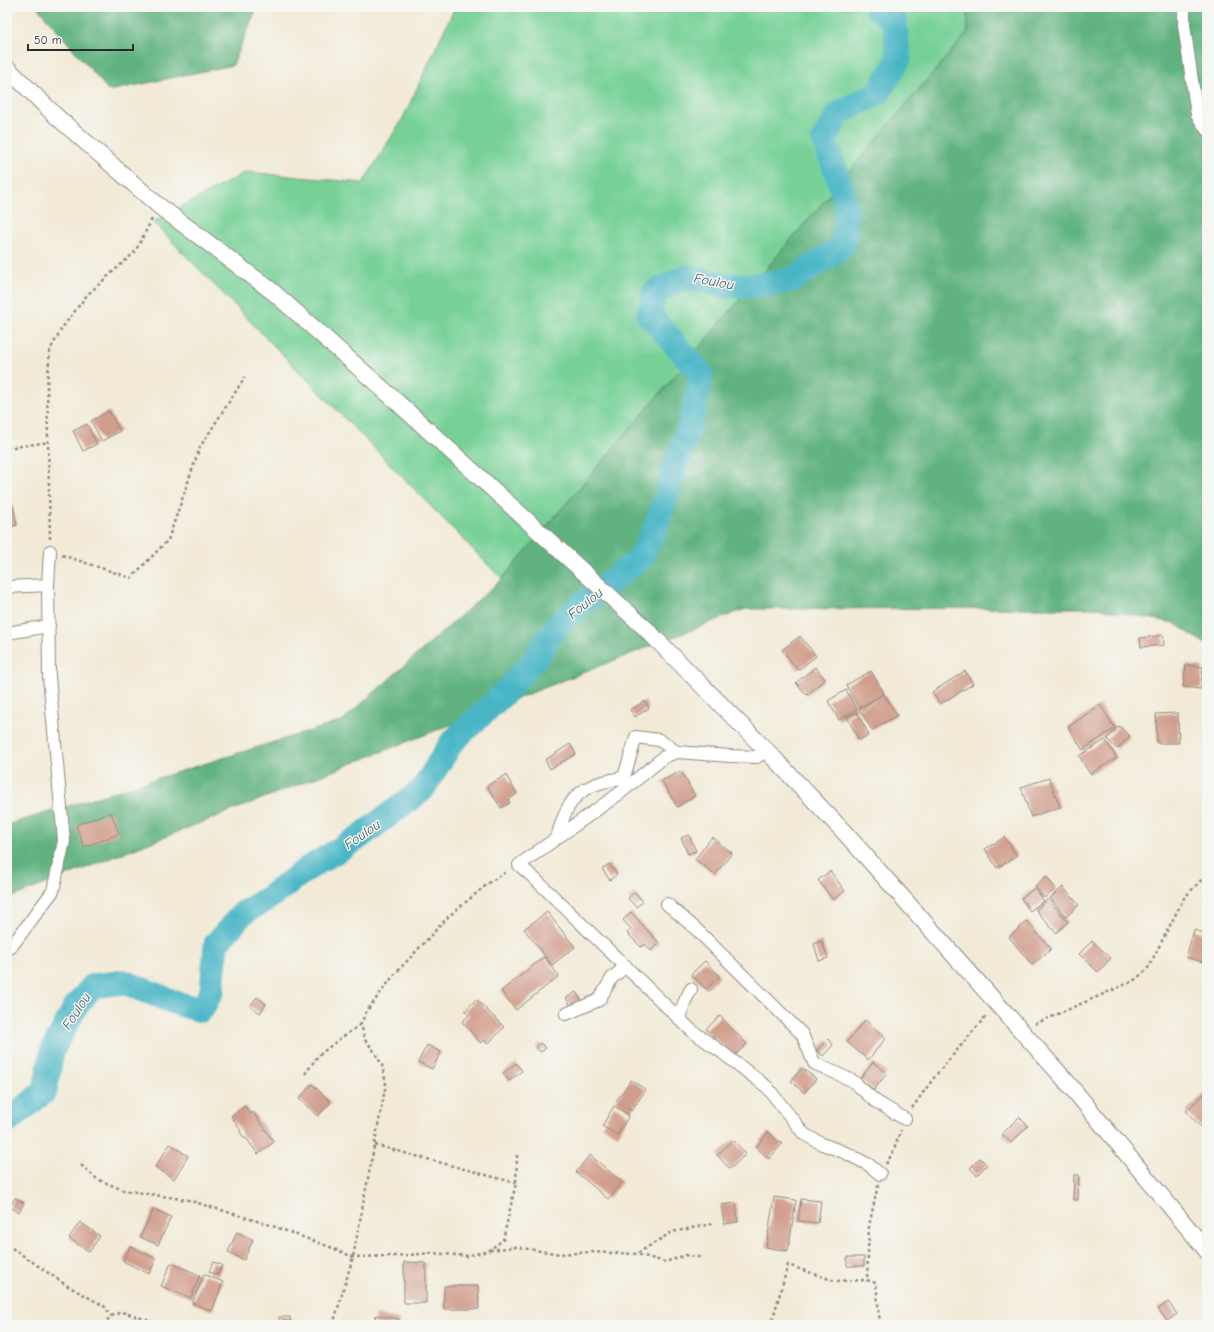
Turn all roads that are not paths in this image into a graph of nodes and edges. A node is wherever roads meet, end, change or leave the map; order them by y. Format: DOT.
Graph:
graph roads {
  1 [pos="1184,7"];
  2 [pos="7,68"];
  3 [pos="1207,130"];
  4 [pos="50,551"];
  5 [pos="48,585"];
  6 [pos="7,587"];
  7 [pos="49,626"];
  8 [pos="7,633"];
  9 [pos="766,750"];
  10 [pos="677,752"];
  11 [pos="557,838"];
  12 [pos="667,904"];
  13 [pos="7,949"];
  14 [pos="626,966"];
  15 [pos="691,989"];
  16 [pos="566,1014"];
  17 [pos="679,1018"];
  18 [pos="904,1119"];
  19 [pos="880,1174"];
  20 [pos="1207,1251"];
  1 -- 3 [label="street"];
  2 -- 9 [label="street"];
  4 -- 5 [label="street"];
  5 -- 6 [label="street"];
  5 -- 7 [label="street"];
  7 -- 8 [label="street"];
  7 -- 13 [label="street"];
  9 -- 10 [label="street"];
  9 -- 20 [label="street"];
  10 -- 11 [label="street"];
  10 -- 11 [label="street"];
  11 -- 14 [label="street"];
  12 -- 18 [label="street"];
  14 -- 16 [label="street"];
  14 -- 17 [label="street"];
  15 -- 17 [label="street"];
  17 -- 19 [label="street"];
}
